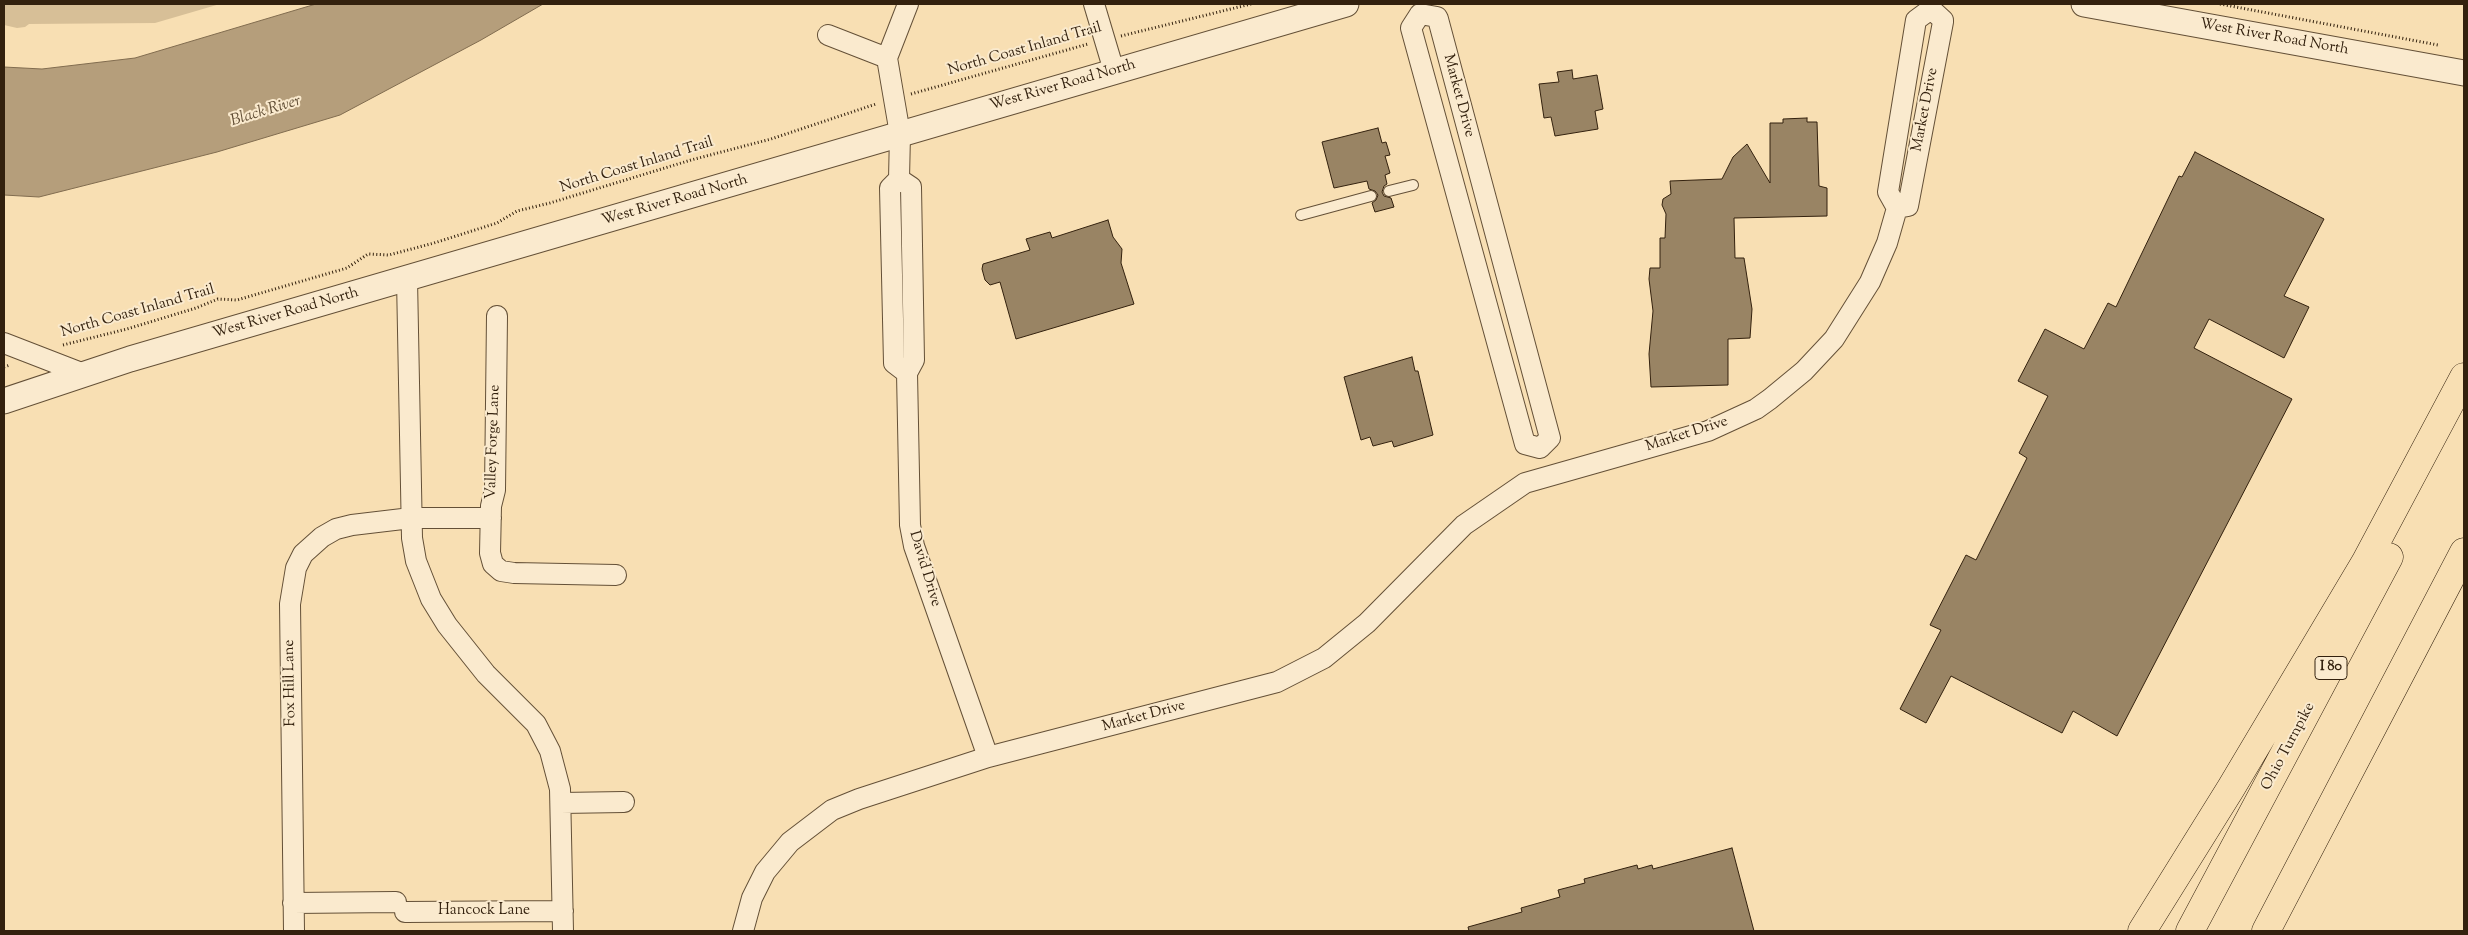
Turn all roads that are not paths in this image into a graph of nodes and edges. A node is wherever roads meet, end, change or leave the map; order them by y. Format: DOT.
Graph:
graph roads {
  1 [pos="908,4"];
  2 [pos="1094,4"];
  3 [pos="1346,4"];
  4 [pos="2084,4"];
  5 [pos="1932,7"];
  6 [pos="1419,9"];
  7 [pos="828,35"];
  8 [pos="887,58"];
  9 [pos="1114,71"];
  10 [pos="2464,72"];
  11 [pos="900,134"];
  12 [pos="1414,185"];
  13 [pos="1389,191"];
  14 [pos="1371,196"];
  15 [pos="1301,215"];
  16 [pos="407,279"];
  17 [pos="497,316"];
  18 [pos="4,343"];
  19 [pos="84,374"];
  20 [pos="2464,377"];
  21 [pos="2464,400"];
  22 [pos="4,401"];
  23 [pos="1540,448"];
  24 [pos="1548,477"];
  25 [pos="411,518"];
  26 [pos="491,518"];
  27 [pos="2464,552"];
  28 [pos="616,575"];
  29 [pos="988,757"];
  30 [pos="624,802"];
  31 [pos="561,803"];
  32 [pos="293,903"];
  33 [pos="563,911"];
  34 [pos="294,931"];
  35 [pos="563,931"];
  36 [pos="743,931"];
  37 [pos="2142,931"];
  38 [pos="2190,931"];
  39 [pos="2266,931"];
  1 -- 8 [label="street"];
  2 -- 9 [label="street"];
  3 -- 9 [label="street, West River Road North"];
  4 -- 10 [label="street, West River Road North"];
  5 -- 24 [label="street, Market Drive"];
  6 -- 23 [label="street, Market Drive"];
  6 -- 23 [label="street, Market Drive"];
  7 -- 8 [label="street"];
  8 -- 11 [label="street, David Drive"];
  9 -- 11 [label="street, West River Road North"];
  11 -- 16 [label="street, West River Road North"];
  11 -- 29 [label="street, David Drive"];
  12 -- 13 [label="lane"];
  14 -- 15 [label="lane"];
  16 -- 19 [label="street, West River Road North"];
  16 -- 25 [label="street"];
  17 -- 26 [label="street, Valley Forge Lane"];
  18 -- 19 [label="street"];
  19 -- 22 [label="street, West River Road North"];
  20 -- 37 [label="highway"];
  21 -- 38 [label="highway, Ohio Turnpike / I 80"];
  23 -- 24 [label="street"];
  24 -- 29 [label="street, Market Drive"];
  25 -- 26 [label="street, Valley Forge Lane"];
  25 -- 31 [label="street"];
  25 -- 32 [label="street, Fox Hill Lane"];
  26 -- 28 [label="street"];
  27 -- 39 [label="highway"];
  29 -- 36 [label="street, Market Drive"];
  30 -- 31 [label="street"];
  31 -- 33 [label="street"];
  32 -- 33 [label="street, Hancock Lane"];
  32 -- 34 [label="street, Fox Hill Lane"];
  33 -- 35 [label="street"];
}
